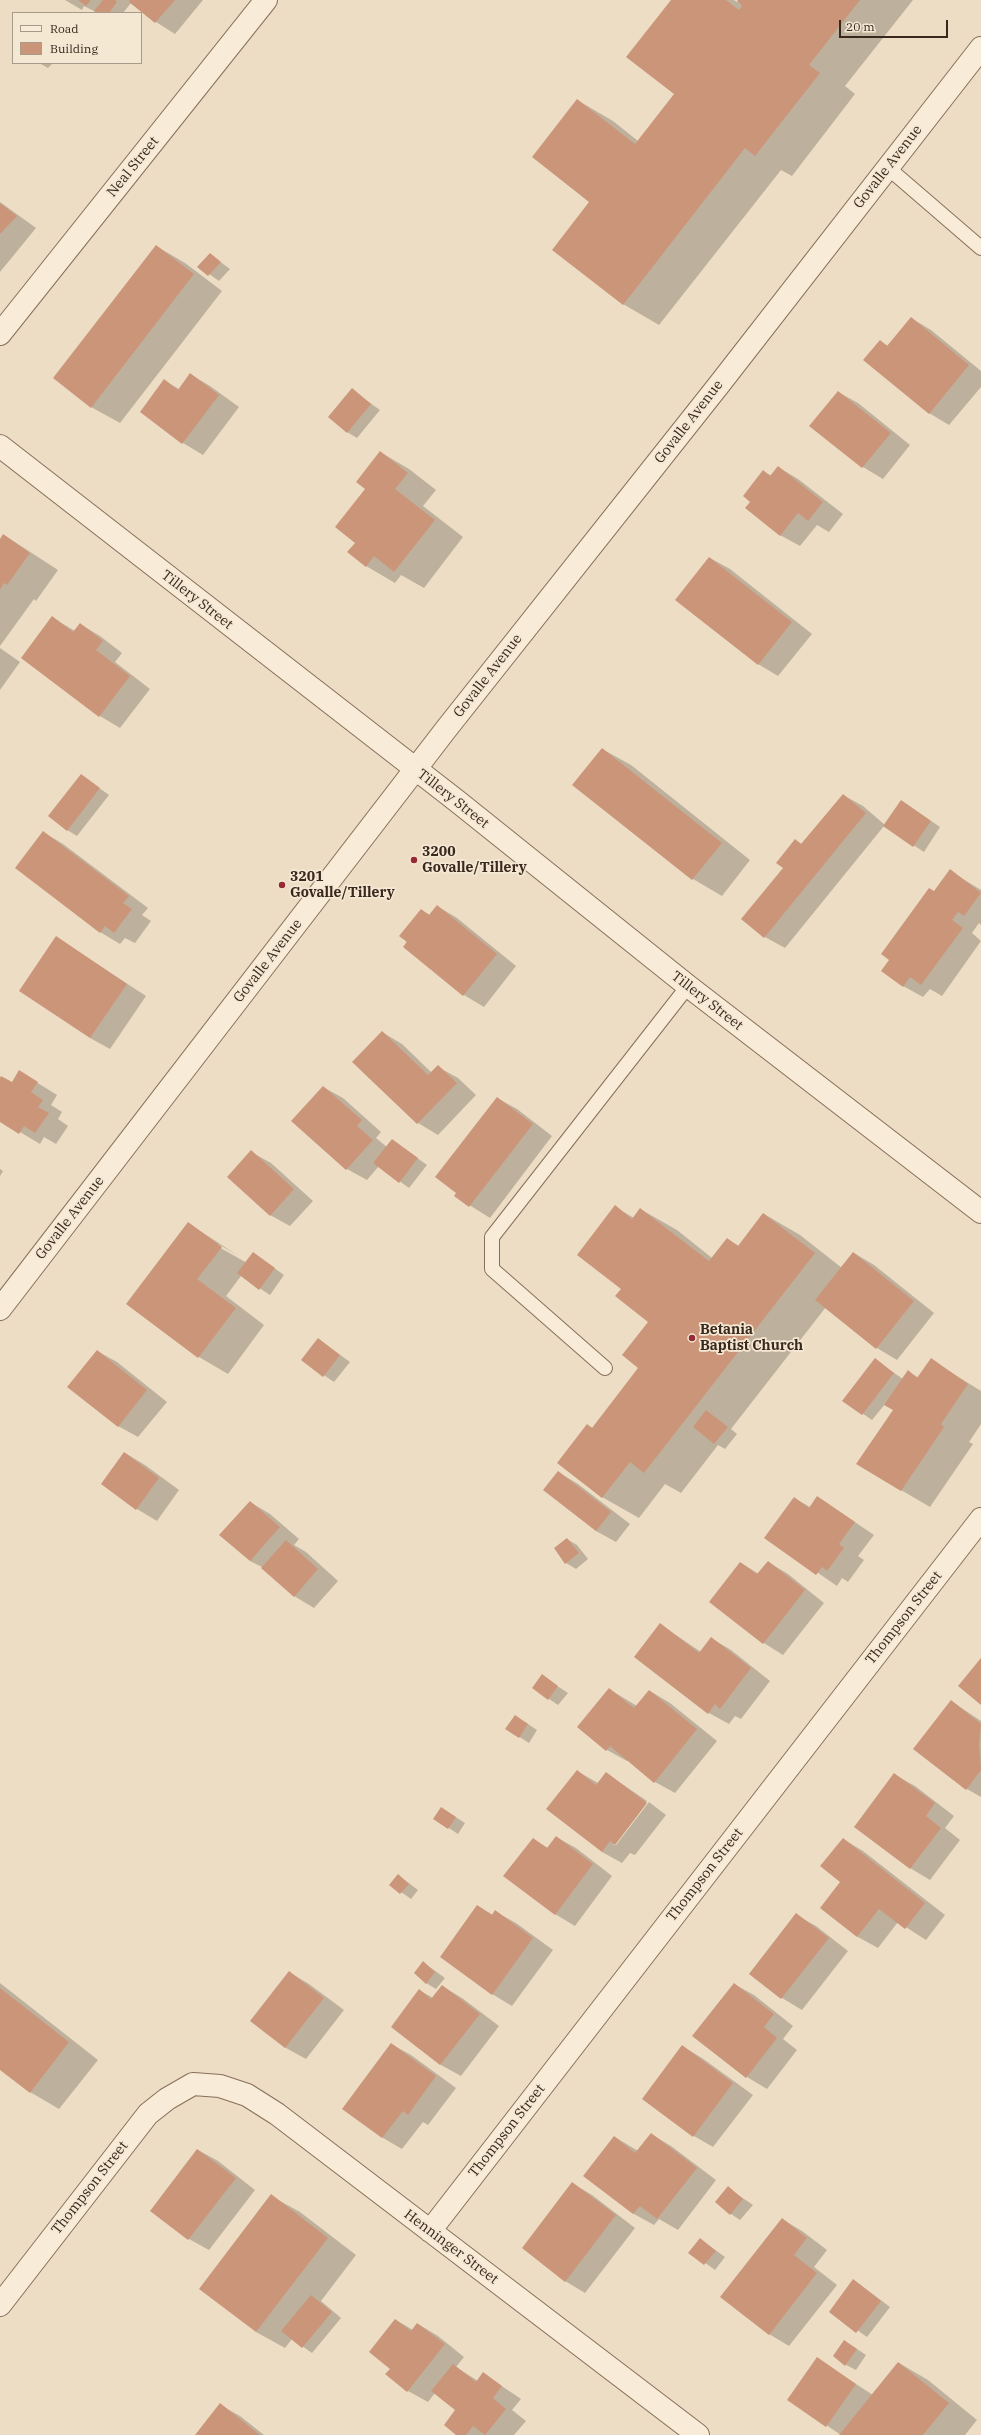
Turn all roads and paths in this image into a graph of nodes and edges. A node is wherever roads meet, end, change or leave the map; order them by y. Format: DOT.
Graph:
graph roads {
  1 [pos="266,0"];
  2 [pos="981,48"];
  3 [pos="887,167"];
  4 [pos="981,248"];
  5 [pos="0,334"];
  6 [pos="0,446"];
  7 [pos="415,770"];
  8 [pos="688,986"];
  9 [pos="981,1212"];
  10 [pos="0,1309"];
  11 [pos="605,1368"];
  12 [pos="981,1519"];
  13 [pos="193,2084"];
  14 [pos="430,2231"];
  15 [pos="0,2305"];
  16 [pos="698,2435"];
  1 -- 5 [label="street, Neal Street"];
  2 -- 3 [label="street, Govalle Avenue"];
  3 -- 4 [label="lane"];
  3 -- 7 [label="street, Govalle Avenue"];
  6 -- 7 [label="street, Tillery Street"];
  7 -- 8 [label="street, Tillery Street"];
  7 -- 10 [label="street, Govalle Avenue"];
  8 -- 9 [label="street, Tillery Street"];
  8 -- 11 [label="lane"];
  12 -- 14 [label="street, Thompson Street"];
  13 -- 14 [label="street, Henninger Street"];
  13 -- 15 [label="street, Thompson Street"];
  14 -- 16 [label="street, Henninger Street"];
}
